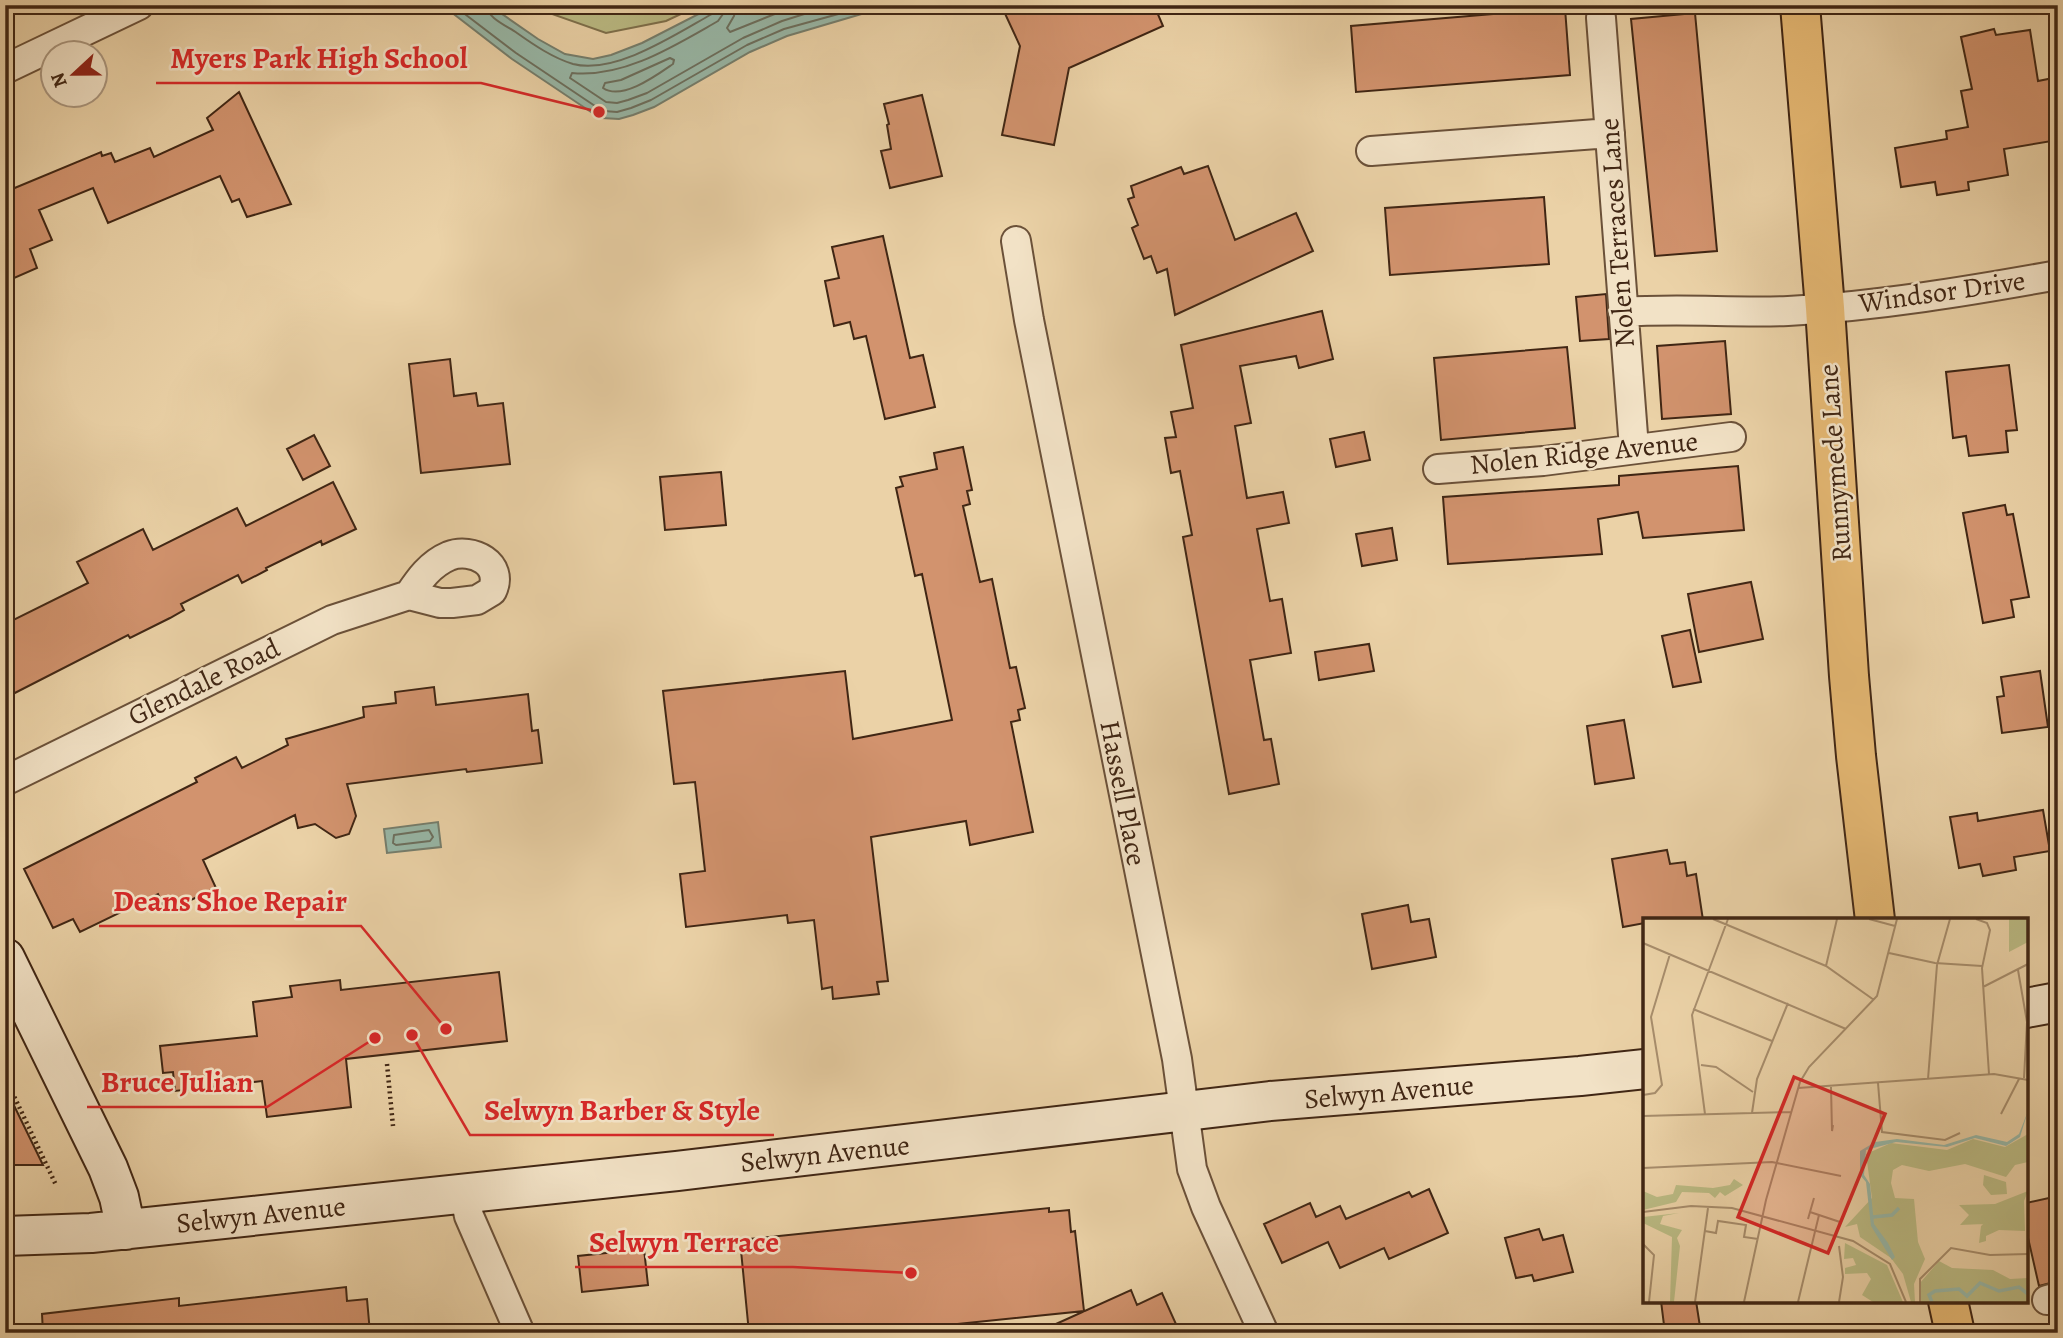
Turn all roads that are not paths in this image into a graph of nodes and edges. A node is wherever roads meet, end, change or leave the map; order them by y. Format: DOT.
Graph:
graph roads {
  1 [pos="139,5"];
  2 [pos="1800,5"];
  3 [pos="1601,18"];
  4 [pos="5,69"];
  5 [pos="1609,133"];
  6 [pos="1371,151"];
  7 [pos="1016,241"];
  8 [pos="2058,275"];
  9 [pos="1825,308"];
  10 [pos="1623,312"];
  11 [pos="1731,437"];
  12 [pos="1634,448"];
  13 [pos="1438,469"];
  14 [pos="409,595"];
  15 [pos="5,781"];
  16 [pos="1875,918"];
  17 [pos="5,958"];
  18 [pos="2058,1002"];
  19 [pos="2028,1008"];
  20 [pos="1643,1069"];
  21 [pos="1184,1111"];
  22 [pos="464,1193"];
  23 [pos="126,1230"];
  24 [pos="5,1236"];
  25 [pos="1948,1303"];
  26 [pos="520,1333"];
  27 [pos="1264,1333"];
  28 [pos="1955,1333"];
  1 -- 4 [label="street"];
  2 -- 9 [label="main road, Runnymede Lane"];
  3 -- 5 [label="street, Nolen Terraces Lane"];
  5 -- 6 [label="street"];
  5 -- 10 [label="street, Nolen Terraces Lane"];
  7 -- 21 [label="street, Hassell Place"];
  8 -- 9 [label="street, Windsor Drive"];
  9 -- 10 [label="street, Windsor Drive"];
  9 -- 16 [label="main road, Runnymede Lane"];
  10 -- 12 [label="street, Nolen Terraces Lane"];
  11 -- 12 [label="street, Nolen Ridge Avenue"];
  12 -- 13 [label="street, Nolen Ridge Avenue"];
  14 -- 15 [label="street, Glendale Road"];
  17 -- 23 [label="street"];
  18 -- 19 [label="street"];
  20 -- 21 [label="street, Selwyn Avenue"];
  21 -- 22 [label="street, Selwyn Avenue"];
  21 -- 27 [label="street, Hassell Place"];
  22 -- 23 [label="street, Selwyn Avenue"];
  22 -- 26 [label="street"];
  23 -- 24 [label="street, Selwyn Avenue"];
  25 -- 28 [label="main road"];
}
